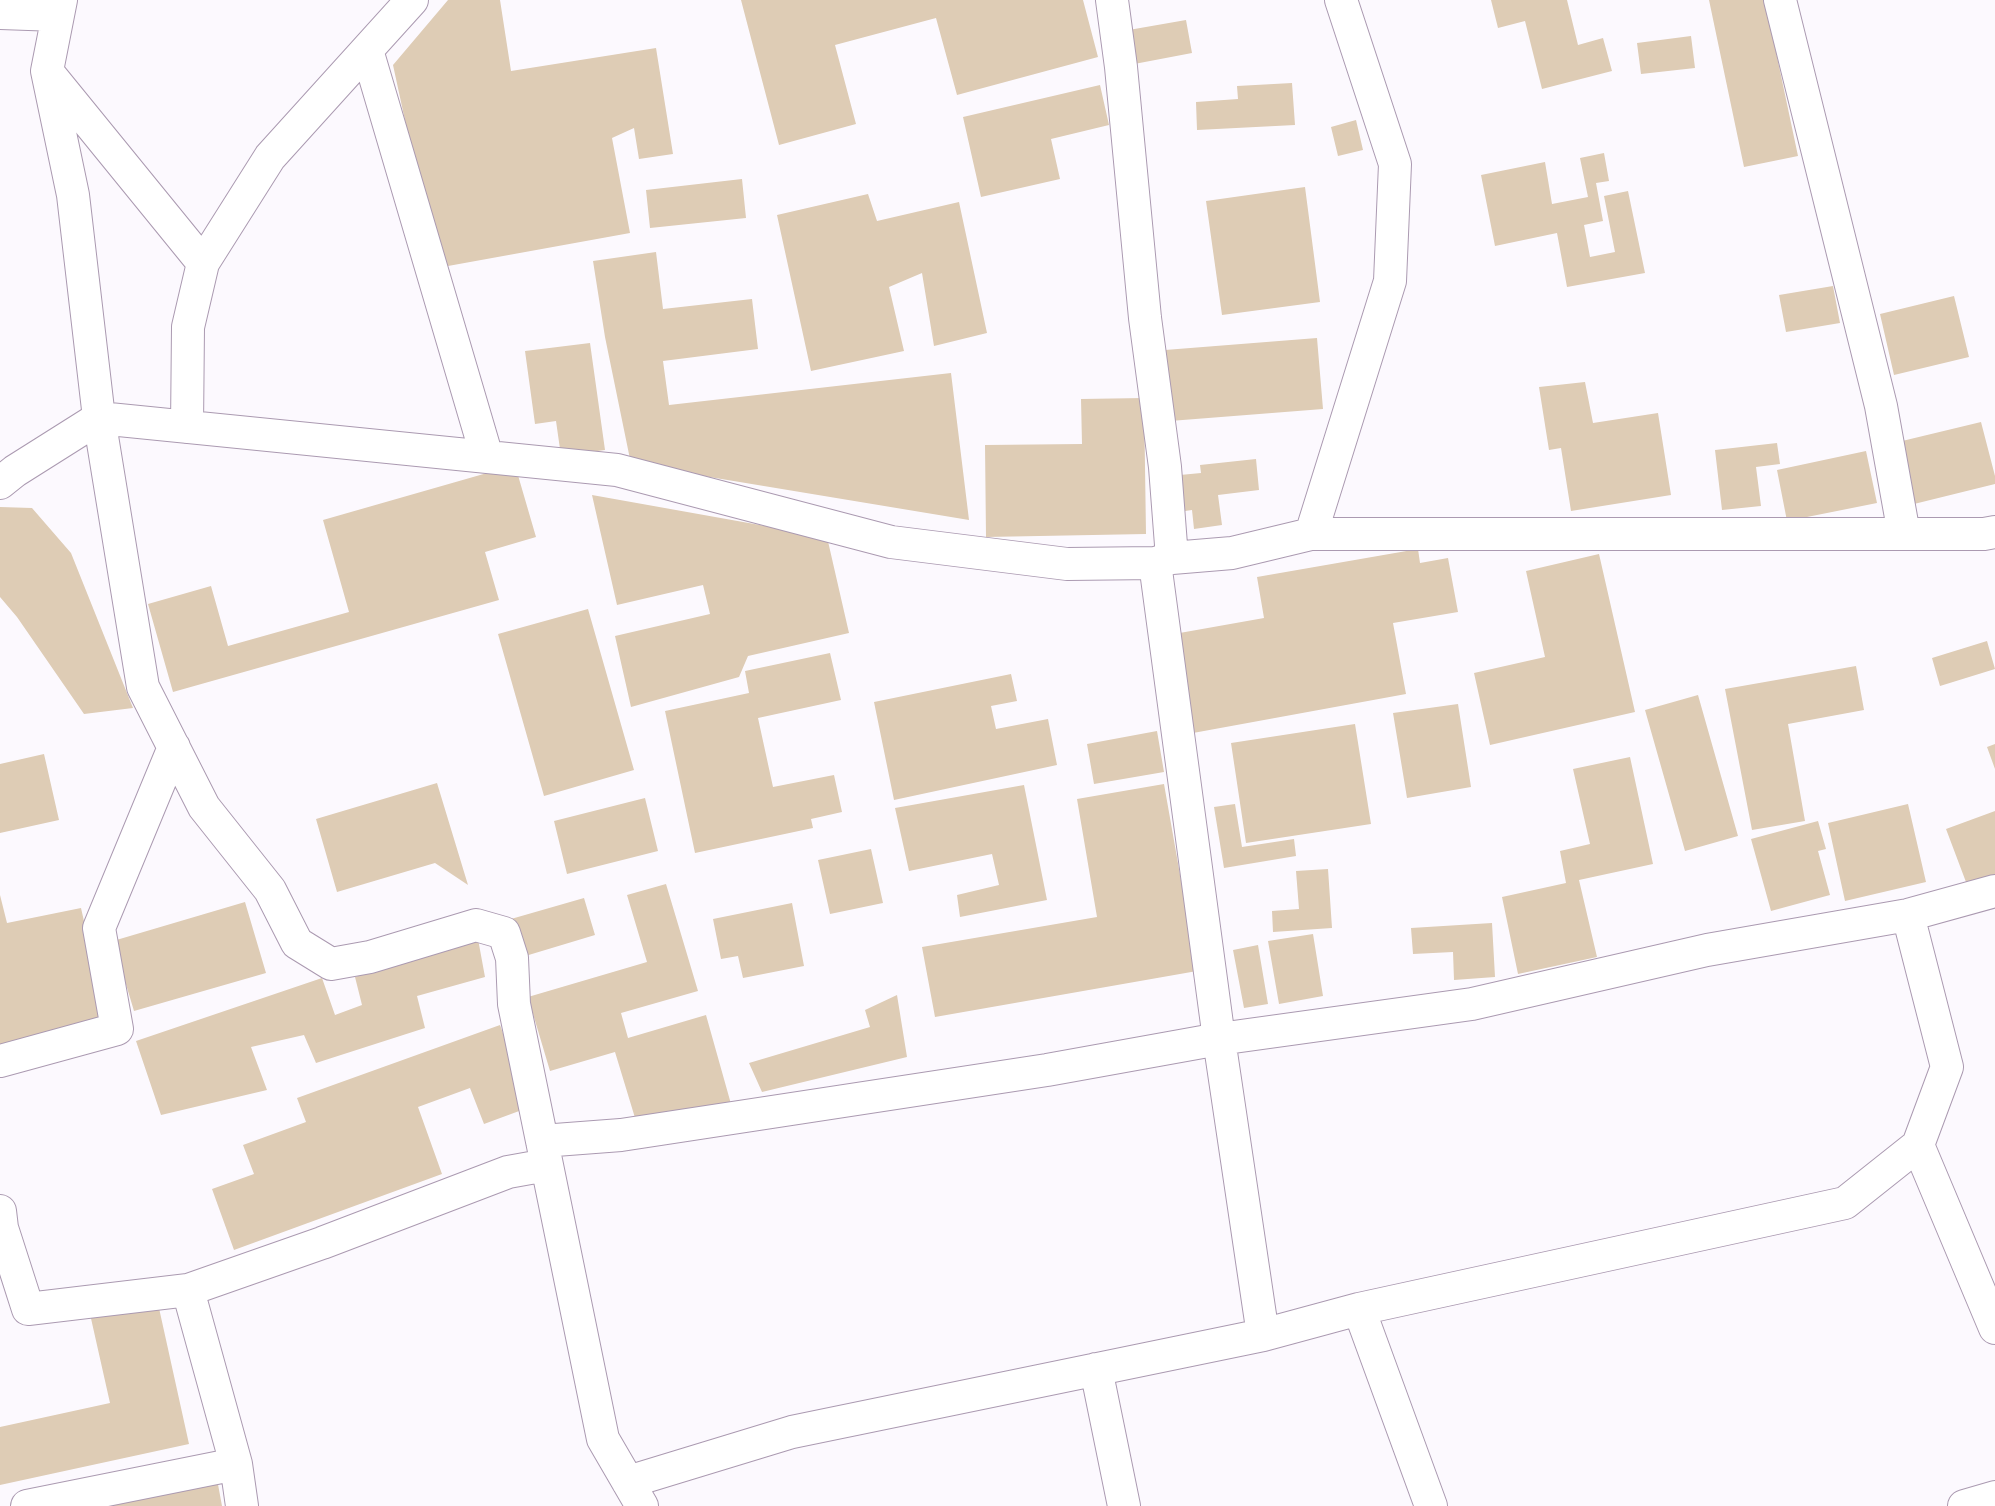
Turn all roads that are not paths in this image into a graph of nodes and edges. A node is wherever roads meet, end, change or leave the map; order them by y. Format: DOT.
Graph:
graph roads {
  1 [pos="412,0"];
  2 [pos="1112,0"];
  3 [pos="1341,0"];
  4 [pos="1780,0"];
  5 [pos="57,5"];
  6 [pos="0,13"];
  7 [pos="367,50"];
  8 [pos="47,71"];
  9 [pos="203,263"];
  10 [pos="99,418"];
  11 [pos="187,427"];
  12 [pos="487,457"];
  13 [pos="0,483"];
  14 [pos="1995,532"];
  15 [pos="1311,534"];
  16 [pos="1904,534"];
  17 [pos="1163,561"];
  18 [pos="174,747"];
  19 [pos="1995,891"];
  20 [pos="1908,915"];
  21 [pos="1219,1039"];
  22 [pos="0,1061"];
  23 [pos="1918,1145"];
  24 [pos="544,1153"];
  25 [pos="0,1211"];
  26 [pos="188,1290"];
  27 [pos="1359,1308"];
  28 [pos="1995,1328"];
  29 [pos="1263,1335"];
  30 [pos="1096,1369"];
  31 [pos="236,1464"];
  32 [pos="635,1494"];
  33 [pos="1995,1497"];
  34 [pos="27,1506"];
  35 [pos="242,1506"];
  36 [pos="1125,1506"];
  37 [pos="1431,1506"];
  38 [pos="1964,1506"];
  1 -- 7 [label="street"];
  2 -- 17 [label="street"];
  3 -- 15 [label="street"];
  4 -- 16 [label="street"];
  5 -- 6 [label="street"];
  5 -- 8 [label="street"];
  7 -- 9 [label="street"];
  7 -- 12 [label="street"];
  8 -- 9 [label="street"];
  8 -- 10 [label="street"];
  9 -- 11 [label="street"];
  10 -- 11 [label="street"];
  10 -- 13 [label="street"];
  10 -- 18 [label="street"];
  11 -- 12 [label="street"];
  12 -- 17 [label="street"];
  14 -- 16 [label="street"];
  15 -- 16 [label="street"];
  15 -- 17 [label="street"];
  17 -- 21 [label="street"];
  18 -- 22 [label="street"];
  18 -- 24 [label="street"];
  19 -- 20 [label="street"];
  20 -- 21 [label="street"];
  20 -- 23 [label="street"];
  21 -- 24 [label="street"];
  21 -- 29 [label="street"];
  23 -- 27 [label="street"];
  23 -- 28 [label="street"];
  24 -- 26 [label="street"];
  24 -- 32 [label="street"];
  25 -- 26 [label="street"];
  26 -- 31 [label="street"];
  27 -- 29 [label="street"];
  27 -- 37 [label="street"];
  29 -- 30 [label="street"];
  30 -- 32 [label="street"];
  30 -- 36 [label="street"];
  31 -- 34 [label="street"];
  31 -- 35 [label="street"];
  33 -- 38 [label="street"];
}
